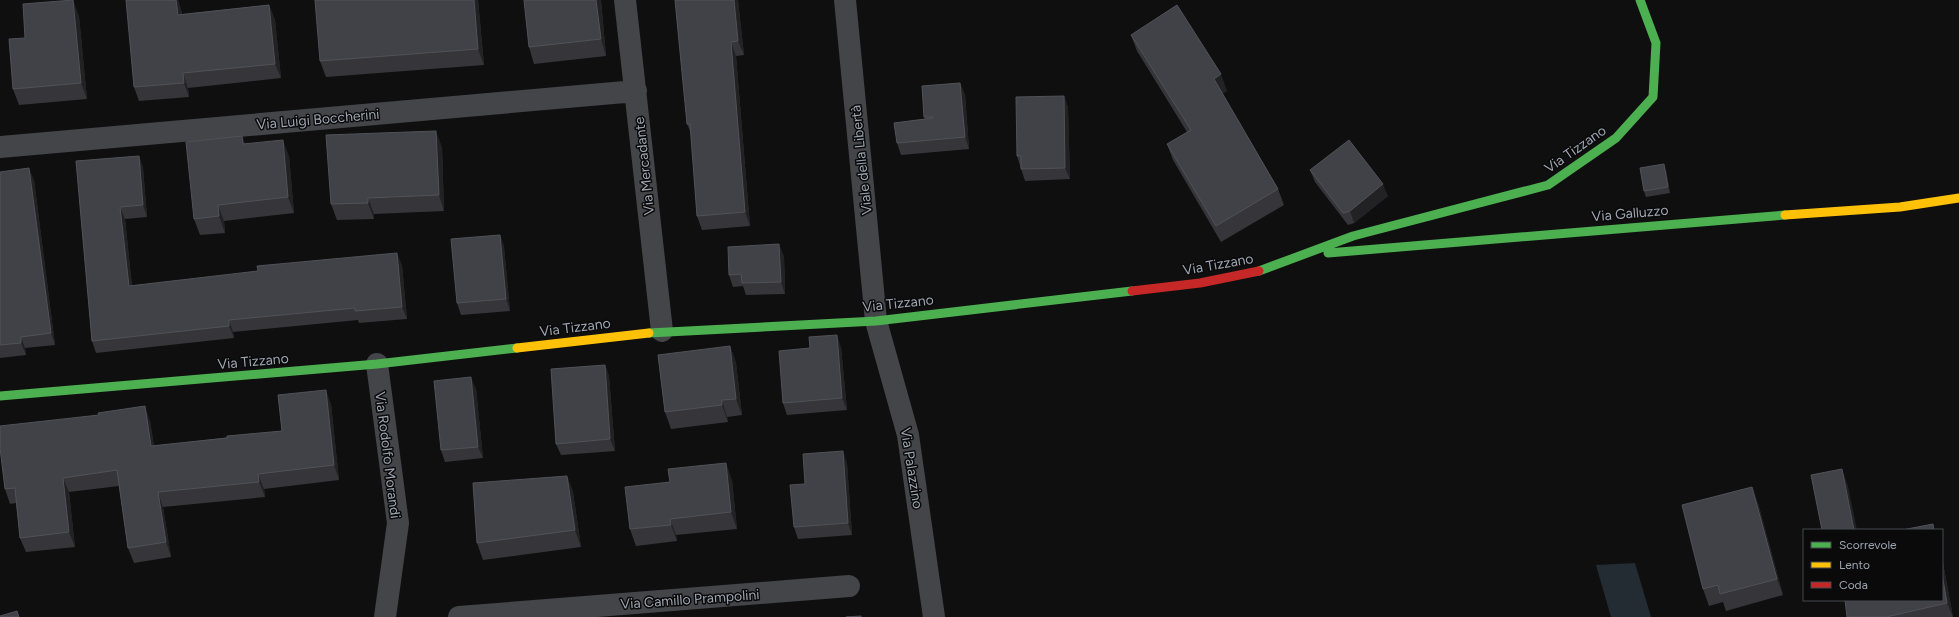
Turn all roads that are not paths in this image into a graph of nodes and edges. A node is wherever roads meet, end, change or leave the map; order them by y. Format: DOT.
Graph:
graph roads {
  1 [pos="625,0"];
  2 [pos="845,0"];
  3 [pos="1640,0"];
  4 [pos="636,91"];
  5 [pos="0,148"];
  6 [pos="1959,198"];
  7 [pos="1303,256"];
  8 [pos="876,321"];
  9 [pos="662,331"];
  10 [pos="377,364"];
  11 [pos="0,396"];
  12 [pos="849,586"];
  13 [pos="385,617"];
  14 [pos="459,617"];
  15 [pos="934,617"];
  1 -- 4 [label="street, Via Mercadante"];
  2 -- 8 [label="street, Viale della Libertà"];
  3 -- 7 [label="street, Via Tizzano"];
  4 -- 5 [label="street, Via Luigi Boccherini"];
  4 -- 9 [label="street, Via Mercadante"];
  6 -- 7 [label="street, Via Galluzzo"];
  7 -- 8 [label="street, Via Tizzano"];
  8 -- 9 [label="street, Via Tizzano"];
  8 -- 15 [label="street, Via Palazzino"];
  9 -- 10 [label="street, Via Tizzano"];
  10 -- 11 [label="street, Via Tizzano"];
  10 -- 13 [label="street, Via Rodolfo Morandi"];
  12 -- 14 [label="street, Via Camillo Prampolini"];
}
